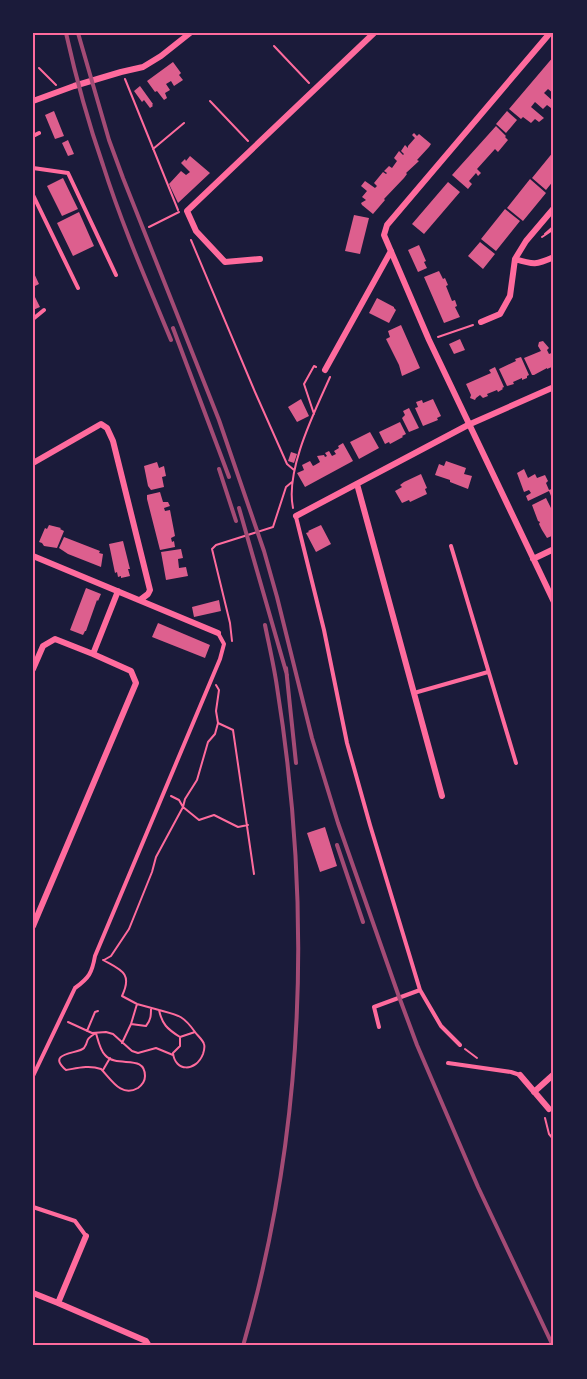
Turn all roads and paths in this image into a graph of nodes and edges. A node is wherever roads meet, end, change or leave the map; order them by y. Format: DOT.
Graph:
graph roads {
  1 [pos="190,33"];
  2 [pos="374,33"];
  3 [pos="550,33"];
  4 [pos="274,46"];
  5 [pos="39,68"];
  6 [pos="121,72"];
  7 [pos="315,89"];
  8 [pos="59,92"];
  9 [pos="33,101"];
  10 [pos="210,101"];
  11 [pos="184,123"];
  12 [pos="39,133"];
  13 [pos="33,136"];
  14 [pos="254,147"];
  15 [pos="153,149"];
  16 [pos="33,168"];
  17 [pos="33,195"];
  18 [pos="554,208"];
  19 [pos="149,227"];
  20 [pos="554,230"];
  21 [pos="188,233"];
  22 [pos="542,237"];
  23 [pos="391,251"];
  24 [pos="554,257"];
  25 [pos="260,259"];
  26 [pos="515,259"];
  27 [pos="116,275"];
  28 [pos="78,288"];
  29 [pos="44,310"];
  30 [pos="33,319"];
  31 [pos="481,322"];
  32 [pos="429,340"];
  33 [pos="325,370"];
  34 [pos="554,387"];
  35 [pos="314,414"];
  36 [pos="468,425"];
  37 [pos="33,463"];
  38 [pos="294,470"];
  39 [pos="292,482"];
  40 [pos="357,484"];
  41 [pos="296,516"];
  42 [pos="451,546"];
  43 [pos="554,549"];
  44 [pos="33,556"];
  45 [pos="533,559"];
  46 [pos="118,591"];
  47 [pos="140,600"];
  48 [pos="554,602"];
  49 [pos="218,633"];
  50 [pos="224,644"];
  51 [pos="93,654"];
  52 [pos="33,669"];
  53 [pos="488,672"];
  54 [pos="210,681"];
  55 [pos="413,693"];
  56 [pos="218,723"];
  57 [pos="516,764"];
  58 [pos="163,793"];
  59 [pos="442,796"];
  60 [pos="183,807"];
  61 [pos="248,825"];
  62 [pos="255,874"];
  63 [pos="33,926"];
  64 [pos="95,956"];
  65 [pos="104,960"];
  66 [pos="420,990"];
  67 [pos="137,1004"];
  68 [pos="151,1008"];
  69 [pos="159,1010"];
  70 [pos="98,1011"];
  71 [pos="60,1017"];
  72 [pos="131,1024"];
  73 [pos="379,1027"];
  74 [pos="87,1031"];
  75 [pos="195,1032"];
  76 [pos="96,1033"];
  77 [pos="180,1037"];
  78 [pos="122,1043"];
  79 [pos="460,1045"];
  80 [pos="173,1054"];
  81 [pos="110,1058"];
  82 [pos="478,1059"];
  83 [pos="448,1063"];
  84 [pos="103,1070"];
  85 [pos="554,1074"];
  86 [pos="519,1075"];
  87 [pos="33,1076"];
  88 [pos="534,1092"];
  89 [pos="549,1109"];
  90 [pos="554,1140"];
  91 [pos="33,1207"];
  92 [pos="86,1236"];
  93 [pos="33,1293"];
  94 [pos="58,1303"];
  95 [pos="149,1346"];
  1 -- 6 [label="street"];
  2 -- 7 [label="street"];
  3 -- 23 [label="street"];
  4 -- 7 [label="path"];
  5 -- 8 [label="path"];
  6 -- 8 [label="street"];
  6 -- 15 [label="path"];
  7 -- 14 [label="street"];
  8 -- 9 [label="street"];
  10 -- 14 [label="path"];
  11 -- 15 [label="path"];
  12 -- 13 [label="lane"];
  14 -- 25 [label="street"];
  15 -- 19 [label="path"];
  16 -- 27 [label="lane"];
  17 -- 28 [label="lane"];
  18 -- 26 [label="street"];
  20 -- 22 [label="path"];
  21 -- 38 [label="path"];
  23 -- 32 [label="street"];
  23 -- 33 [label="street"];
  24 -- 26 [label="street"];
  26 -- 31 [label="street"];
  29 -- 30 [label="lane"];
  31 -- 32 [label="path"];
  32 -- 36 [label="street"];
  33 -- 35 [label="path"];
  33 -- 35 [label="path"];
  34 -- 36 [label="street"];
  35 -- 38 [label="path"];
  36 -- 40 [label="street"];
  36 -- 45 [label="street"];
  37 -- 47 [label="street"];
  38 -- 39 [label="path"];
  39 -- 41 [label="path"];
  39 -- 50 [label="path"];
  40 -- 41 [label="street"];
  40 -- 55 [label="street"];
  41 -- 66 [label="lane"];
  42 -- 53 [label="lane"];
  43 -- 45 [label="street"];
  44 -- 46 [label="street"];
  45 -- 48 [label="street"];
  46 -- 47 [label="street"];
  46 -- 51 [label="street"];
  47 -- 49 [label="street"];
  49 -- 50 [label="lane"];
  50 -- 54 [label="lane"];
  51 -- 52 [label="street"];
  51 -- 63 [label="street"];
  53 -- 55 [label="lane"];
  53 -- 57 [label="lane"];
  54 -- 56 [label="path"];
  54 -- 58 [label="lane"];
  55 -- 59 [label="street"];
  56 -- 60 [label="path"];
  56 -- 61 [label="path"];
  58 -- 60 [label="path"];
  58 -- 64 [label="lane"];
  60 -- 61 [label="path"];
  60 -- 65 [label="path"];
  61 -- 62 [label="path"];
  64 -- 65 [label="path"];
  64 -- 71 [label="lane"];
  65 -- 67 [label="path"];
  66 -- 73 [label="lane"];
  66 -- 79 [label="lane"];
  67 -- 68 [label="path"];
  67 -- 72 [label="path"];
  68 -- 69 [label="path"];
  68 -- 72 [label="path"];
  69 -- 75 [label="path"];
  69 -- 77 [label="path"];
  70 -- 74 [label="path"];
  71 -- 74 [label="path"];
  71 -- 87 [label="lane"];
  72 -- 78 [label="path"];
  74 -- 76 [label="path"];
  75 -- 77 [label="path"];
  75 -- 80 [label="path"];
  76 -- 78 [label="path"];
  76 -- 81 [label="path"];
  76 -- 84 [label="path"];
  77 -- 80 [label="path"];
  78 -- 80 [label="path"];
  79 -- 82 [label="path"];
  81 -- 84 [label="path"];
  81 -- 84 [label="path"];
  83 -- 86 [label="lane"];
  85 -- 88 [label="street"];
  86 -- 88 [label="street"];
  88 -- 89 [label="street"];
  89 -- 90 [label="path"];
  91 -- 92 [label="lane"];
  92 -- 94 [label="street"];
  93 -- 94 [label="street"];
  94 -- 95 [label="street"];
}
